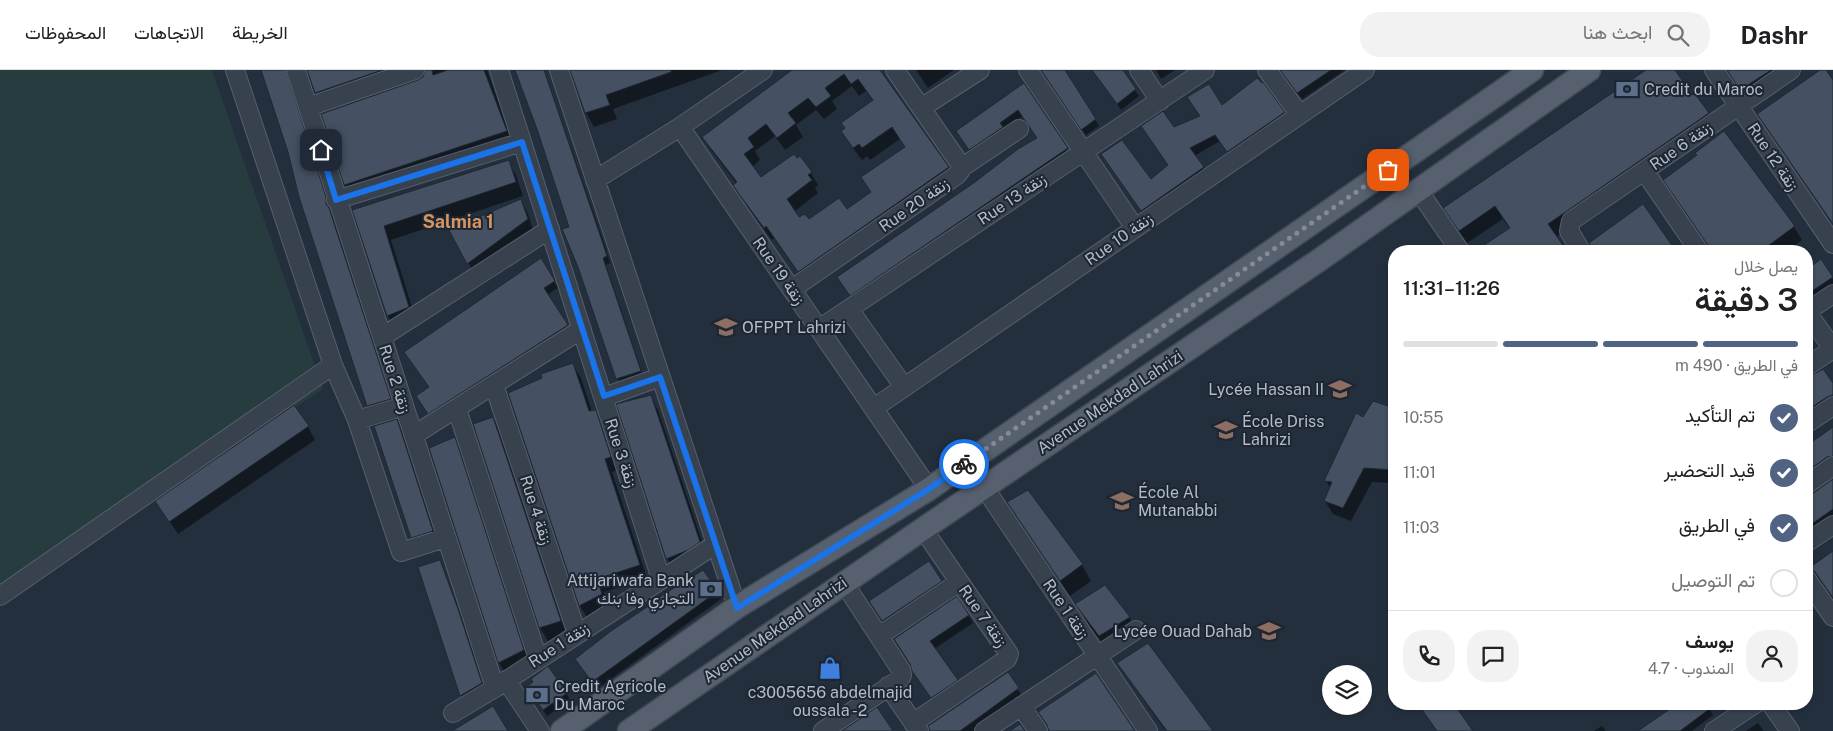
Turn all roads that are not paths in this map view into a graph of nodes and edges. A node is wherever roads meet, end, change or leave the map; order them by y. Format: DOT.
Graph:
graph roads {
  1 [pos="235,70"];
  2 [pos="296,70"];
  3 [pos="415,70"];
  4 [pos="499,70"];
  5 [pos="559,70"];
  6 [pos="763,70"];
  7 [pos="895,70"];
  8 [pos="980,70"];
  9 [pos="1028,70"];
  10 [pos="1139,70"];
  11 [pos="1205,70"];
  12 [pos="1365,70"];
  13 [pos="1532,70"];
  14 [pos="1589,70"];
  15 [pos="1714,70"];
  16 [pos="1791,70"];
  17 [pos="1271,72"];
  18 [pos="1160,101"];
  19 [pos="1738,106"];
  20 [pos="308,107"];
  21 [pos="921,108"];
  22 [pos="1300,115"];
  23 [pos="680,127"];
  24 [pos="1019,129"];
  25 [pos="522,142"];
  26 [pos="1084,152"];
  27 [pos="961,168"];
  28 [pos="1645,172"];
  29 [pos="595,180"];
  30 [pos="1418,190"];
  31 [pos="336,200"];
  32 [pos="1135,228"];
  33 [pos="550,229"];
  34 [pos="1831,238"];
  35 [pos="1456,245"];
  36 [pos="1577,245"];
  37 [pos="1695,245"];
  38 [pos="792,289"];
  39 [pos="1833,294"];
  40 [pos="1813,308"];
  41 [pos="849,309"];
  42 [pos="1813,321"];
  43 [pos="582,329"];
  44 [pos="819,329"];
  45 [pos="382,337"];
  46 [pos="1833,349"];
  47 [pos="1813,362"];
  48 [pos="333,365"];
  49 [pos="660,377"];
  50 [pos="494,386"];
  51 [pos="904,388"];
  52 [pos="604,396"];
  53 [pos="404,406"];
  54 [pos="1833,406"];
  55 [pos="874,408"];
  56 [pos="457,409"];
  57 [pos="1813,419"];
  58 [pos="358,420"];
  59 [pos="414,435"];
  60 [pos="1833,466"];
  61 [pos="1813,480"];
  62 [pos="984,487"];
  63 [pos="929,489"];
  64 [pos="1833,525"];
  65 [pos="923,528"];
  66 [pos="446,538"];
  67 [pos="1813,538"];
  68 [pos="716,544"];
  69 [pos="662,579"];
  70 [pos="959,582"];
  71 [pos="844,583"];
  72 [pos="1813,588"];
  73 [pos="0,596"];
  74 [pos="737,608"];
  75 [pos="1833,617"];
  76 [pos="1136,630"];
  77 [pos="577,634"];
  78 [pos="879,636"];
  79 [pos="1097,654"];
  80 [pos="538,659"];
  81 [pos="500,684"];
  82 [pos="888,686"];
  83 [pos="1021,706"];
  84 [pos="1746,710"];
  85 [pos="1775,710"];
  86 [pos="453,713"];
  87 [pos="642,727"];
  88 [pos="916,727"];
  89 [pos="540,731"];
  90 [pos="562,731"];
  91 [pos="823,731"];
  92 [pos="984,731"];
  93 [pos="1038,731"];
  94 [pos="1148,731"];
  95 [pos="1714,731"];
  96 [pos="1790,731"];
  1 -- 48 [label="street"];
  2 -- 20 [label="street, Rue 2 زنقة"];
  3 -- 20 [label="street"];
  4 -- 25 [label="street, Rue 3 زنقة"];
  5 -- 29 [label="street"];
  6 -- 23 [label="street"];
  7 -- 21 [label="street, Rue 20 زنقة"];
  8 -- 21 [label="street"];
  9 -- 26 [label="street"];
  10 -- 18 [label="street"];
  11 -- 18 [label="street, Rue 13 زنقة"];
  12 -- 22 [label="street, Rue 10 زنقة"];
  13 -- 63 [label="main road, Avenue Mekdad Lahrizi"];
  14 -- 30 [label="main road, Avenue Mekdad Lahrizi"];
  15 -- 19 [label="street, Rue 12 زنقة"];
  16 -- 19 [label="street, Rue 6 زنقة"];
  17 -- 22 [label="street"];
  18 -- 26 [label="street, Rue 13 زنقة"];
  19 -- 28 [label="street, Rue 6 زنقة"];
  19 -- 34 [label="street, Rue 12 زنقة"];
  20 -- 31 [label="street, Rue 2 زنقة"];
  21 -- 27 [label="street, Rue 20 زنقة"];
  22 -- 32 [label="street, Rue 10 زنقة"];
  23 -- 29 [label="street"];
  23 -- 38 [label="street, Rue 19 زنقة"];
  24 -- 27 [label="street"];
  25 -- 31 [label="street"];
  25 -- 33 [label="street, Rue 3 زنقة"];
  26 -- 32 [label="street"];
  26 -- 41 [label="street, Rue 13 زنقة"];
  27 -- 38 [label="street, Rue 20 زنقة"];
  28 -- 36 [label="street, Rue 6 زنقة"];
  28 -- 37 [label="street"];
  29 -- 49 [label="street"];
  30 -- 35 [label="street"];
  30 -- 62 [label="main road, Avenue Mekdad Lahrizi"];
  31 -- 45 [label="street, Rue 2 زنقة"];
  32 -- 51 [label="street, Rue 10 زنقة"];
  33 -- 43 [label="street, Rue 3 زنقة"];
  33 -- 45 [label="street"];
  38 -- 44 [label="street, Rue 19 زنقة"];
  39 -- 40 [label="street"];
  41 -- 44 [label="street, Rue 13 زنقة"];
  41 -- 51 [label="street"];
  42 -- 46 [label="street"];
  43 -- 50 [label="street"];
  43 -- 52 [label="street, Rue 3 زنقة"];
  44 -- 55 [label="street, Rue 19 زنقة"];
  45 -- 53 [label="street, Rue 2 زنقة"];
  46 -- 47 [label="street"];
  48 -- 58 [label="street"];
  48 -- 73 [label="street"];
  49 -- 52 [label="street"];
  49 -- 68 [label="street"];
  50 -- 56 [label="street"];
  50 -- 77 [label="street, Rue 4 زنقة"];
  51 -- 55 [label="street, Rue 10 زنقة"];
  52 -- 69 [label="street, Rue 3 زنقة"];
  53 -- 58 [label="street"];
  53 -- 59 [label="street, Rue 2 زنقة"];
  54 -- 57 [label="street"];
  55 -- 63 [label="street, Rue 19 زنقة"];
  56 -- 59 [label="street"];
  56 -- 80 [label="street"];
  58 -- 66 [label="street"];
  59 -- 66 [label="street, Rue 2 زنقة"];
  60 -- 61 [label="street"];
  62 -- 65 [label="main road, Avenue Mekdad Lahrizi"];
  62 -- 79 [label="street, Rue 1 زنقة"];
  63 -- 74 [label="main road, Avenue Mekdad Lahrizi"];
  64 -- 67 [label="street"];
  65 -- 70 [label="street, Rue 7 زنقة"];
  65 -- 71 [label="main road, Avenue Mekdad Lahrizi"];
  66 -- 81 [label="street, Rue 2 زنقة"];
  68 -- 69 [label="street, Rue 1 زنقة"];
  68 -- 74 [label="street"];
  69 -- 77 [label="street, Rue 1 زنقة"];
  70 -- 78 [label="street"];
  70 -- 88 [label="street, Rue 7 زنقة"];
  71 -- 78 [label="street"];
  71 -- 87 [label="main road, Avenue Mekdad Lahrizi"];
  72 -- 75 [label="street"];
  74 -- 90 [label="main road, Avenue Mekdad Lahrizi"];
  76 -- 79 [label="street"];
  77 -- 80 [label="street, Rue 1 زنقة"];
  78 -- 82 [label="street"];
  79 -- 83 [label="street"];
  79 -- 94 [label="street, Rue 1 زنقة"];
  80 -- 81 [label="street, Rue 1 زنقة"];
  81 -- 86 [label="street, Rue 1 زنقة"];
  81 -- 89 [label="street"];
  82 -- 88 [label="street"];
  82 -- 91 [label="street"];
  83 -- 92 [label="street"];
  83 -- 93 [label="street"];
  84 -- 95 [label="street"];
  85 -- 96 [label="street"];
}
